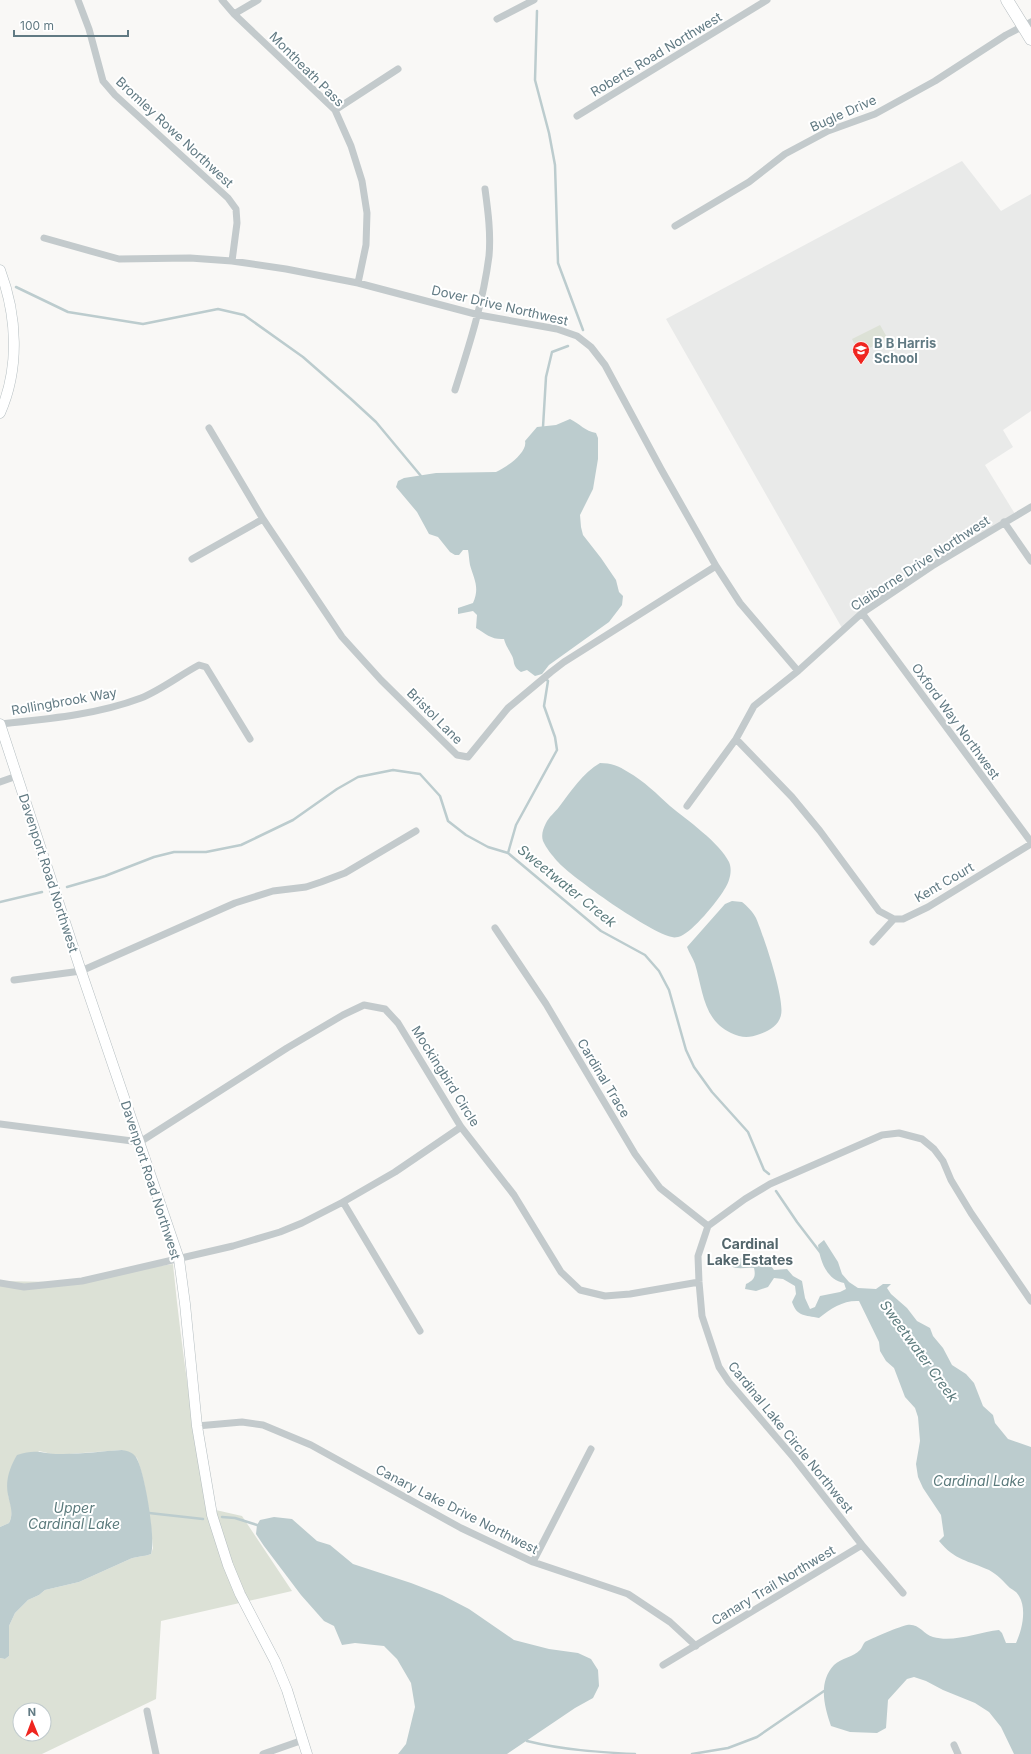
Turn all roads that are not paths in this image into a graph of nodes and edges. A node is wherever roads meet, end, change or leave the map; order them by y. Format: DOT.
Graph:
graph roads {
  1 [pos="78,0"];
  2 [pos="222,0"];
  3 [pos="258,0"];
  4 [pos="534,0"];
  5 [pos="767,0"];
  6 [pos="1007,0"];
  7 [pos="234,14"];
  8 [pos="498,19"];
  9 [pos="1027,24"];
  10 [pos="1031,39"];
  11 [pos="398,68"];
  12 [pos="335,110"];
  13 [pos="577,116"];
  14 [pos="485,189"];
  15 [pos="675,226"];
  16 [pos="44,238"];
  17 [pos="232,261"];
  18 [pos="0,270"];
  19 [pos="358,283"];
  20 [pos="479,315"];
  21 [pos="455,390"];
  22 [pos="0,413"];
  23 [pos="209,428"];
  24 [pos="1031,507"];
  25 [pos="263,519"];
  26 [pos="1004,522"];
  27 [pos="192,559"];
  28 [pos="1031,561"];
  29 [pos="716,566"];
  30 [pos="862,613"];
  31 [pos="798,671"];
  32 [pos="0,724"];
  33 [pos="250,739"];
  34 [pos="736,739"];
  35 [pos="17,776"];
  36 [pos="0,782"];
  37 [pos="687,806"];
  38 [pos="416,831"];
  39 [pos="1031,843"];
  40 [pos="894,919"];
  41 [pos="495,928"];
  42 [pos="873,942"];
  43 [pos="81,971"];
  44 [pos="14,980"];
  45 [pos="0,1124"];
  46 [pos="461,1127"];
  47 [pos="140,1142"];
  48 [pos="343,1202"];
  49 [pos="708,1226"];
  50 [pos="179,1260"];
  51 [pos="698,1282"];
  52 [pos="0,1283"];
  53 [pos="1031,1301"];
  54 [pos="420,1330"];
  55 [pos="197,1426"];
  56 [pos="591,1449"];
  57 [pos="862,1545"];
  58 [pos="533,1562"];
  59 [pos="903,1593"];
  60 [pos="696,1646"];
  61 [pos="663,1664"];
  62 [pos="147,1710"];
  63 [pos="303,1740"];
  64 [pos="954,1745"];
  65 [pos="156,1754"];
  66 [pos="263,1754"];
  67 [pos="307,1754"];
  68 [pos="958,1754"];
  1 -- 17 [label="street, Bromley Rowe Northwest"];
  2 -- 7 [label="street, Montheath Pass"];
  3 -- 7 [label="street"];
  4 -- 8 [label="street"];
  5 -- 13 [label="street, Roberts Road Northwest"];
  6 -- 9 [label="main road"];
  7 -- 12 [label="street, Montheath Pass"];
  9 -- 10 [label="main road"];
  9 -- 15 [label="street, Bugle Drive"];
  11 -- 12 [label="street"];
  12 -- 19 [label="street, Montheath Pass"];
  14 -- 20 [label="street"];
  16 -- 17 [label="street, Dover Drive Northwest"];
  17 -- 19 [label="street, Dover Drive Northwest"];
  18 -- 22 [label="street"];
  19 -- 20 [label="street, Dover Drive Northwest"];
  20 -- 21 [label="street"];
  20 -- 29 [label="street, Dover Drive Northwest"];
  23 -- 25 [label="street"];
  24 -- 26 [label="street, Claiborne Drive Northwest"];
  25 -- 27 [label="street"];
  25 -- 29 [label="street, Bristol Lane"];
  26 -- 28 [label="street"];
  26 -- 30 [label="street, Claiborne Drive Northwest"];
  29 -- 31 [label="street, Dover Drive Northwest"];
  30 -- 31 [label="street, Claiborne Drive Northwest"];
  30 -- 39 [label="street, Oxford Way Northwest"];
  31 -- 34 [label="street, Claiborne Drive Northwest"];
  32 -- 33 [label="street, Rollingbrook Way"];
  32 -- 35 [label="street, Davenport Road Northwest"];
  34 -- 37 [label="street, Claiborne Drive Northwest"];
  34 -- 40 [label="street"];
  35 -- 36 [label="street"];
  35 -- 43 [label="street, Davenport Road Northwest"];
  38 -- 43 [label="street"];
  39 -- 40 [label="street, Kent Court"];
  40 -- 42 [label="street"];
  41 -- 49 [label="street, Cardinal Trace"];
  43 -- 44 [label="street"];
  43 -- 47 [label="street, Davenport Road Northwest"];
  45 -- 47 [label="street"];
  46 -- 47 [label="street, Mockingbird Circle"];
  46 -- 48 [label="street"];
  46 -- 51 [label="street, Mockingbird Circle"];
  47 -- 50 [label="street, Davenport Road Northwest"];
  48 -- 50 [label="street"];
  48 -- 54 [label="street"];
  49 -- 51 [label="street, Cardinal Lake Circle Northwest"];
  49 -- 53 [label="street"];
  50 -- 52 [label="street"];
  50 -- 55 [label="street, Davenport Road Northwest"];
  51 -- 57 [label="street, Cardinal Lake Circle Northwest"];
  55 -- 58 [label="street, Canary Lake Drive Northwest"];
  55 -- 63 [label="street, Davenport Road Northwest"];
  56 -- 58 [label="street"];
  57 -- 59 [label="street, Cardinal Lake Circle Northwest"];
  57 -- 60 [label="street, Canary Trail Northwest"];
  58 -- 60 [label="street, Canary Lake Drive Northwest"];
  60 -- 61 [label="street, Canary Trail Northwest"];
  62 -- 65 [label="street"];
  63 -- 66 [label="street"];
  63 -- 67 [label="street, Davenport Road Northwest"];
  64 -- 68 [label="street"];
}
